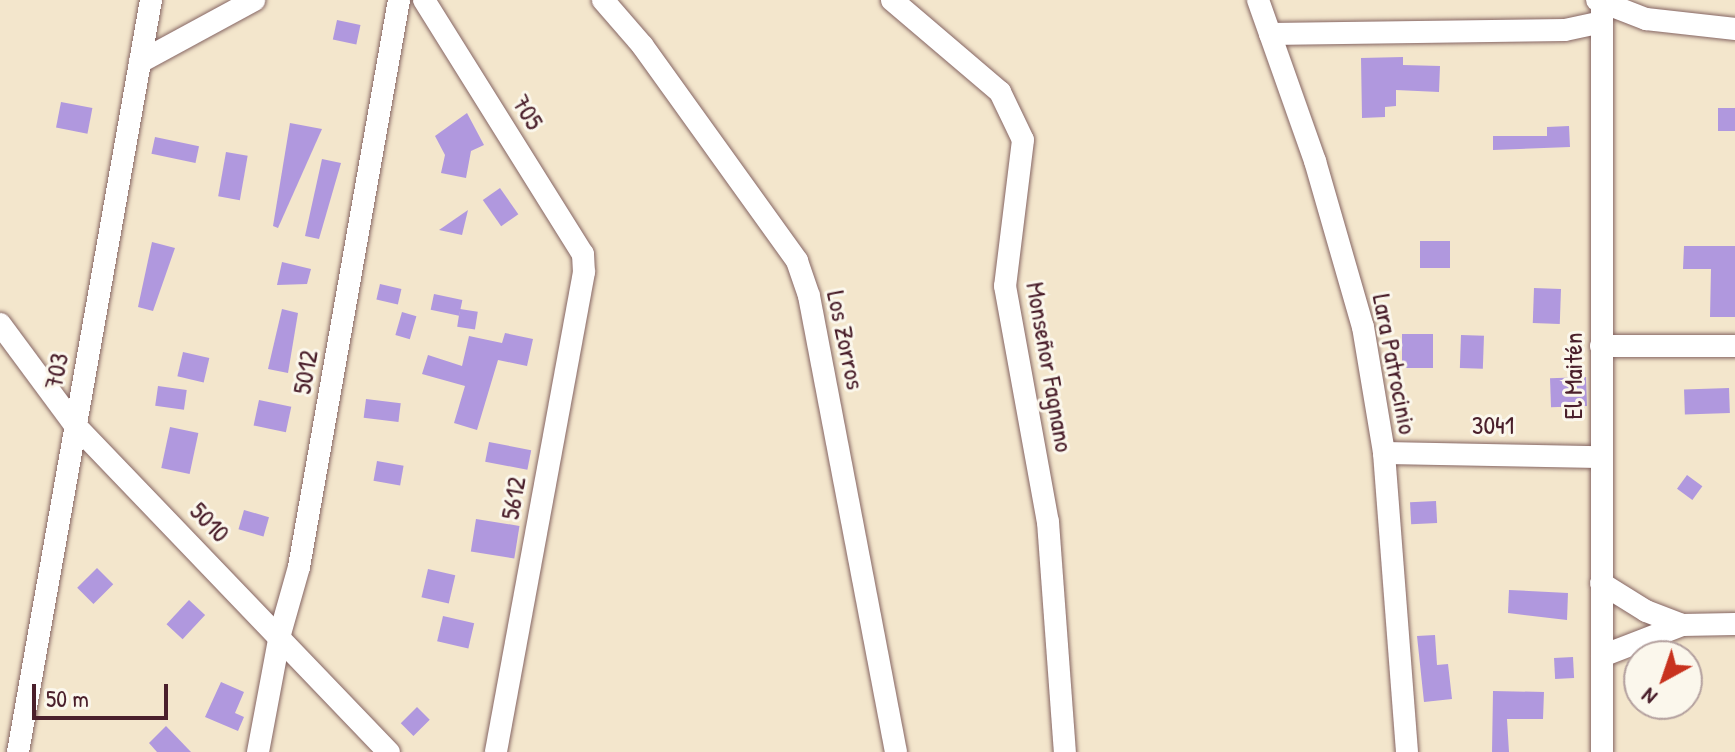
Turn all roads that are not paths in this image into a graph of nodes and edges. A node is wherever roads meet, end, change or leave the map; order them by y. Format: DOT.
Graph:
graph roads {
  1 [pos="151,0"];
  2 [pos="254,0"];
  3 [pos="399,0"];
  4 [pos="424,0"];
  5 [pos="603,0"];
  6 [pos="892,0"];
  7 [pos="1258,0"];
  8 [pos="1601,7"];
  9 [pos="1735,29"];
  10 [pos="1270,34"];
  11 [pos="140,62"];
  12 [pos="583,254"];
  13 [pos="0,324"];
  14 [pos="1601,346"];
  15 [pos="1735,346"];
  16 [pos="74,424"];
  17 [pos="1384,453"];
  18 [pos="1601,457"];
  19 [pos="1601,583"];
  20 [pos="1735,624"];
  21 [pos="1682,625"];
  22 [pos="280,634"];
  23 [pos="1602,656"];
  24 [pos="18,752"];
  25 [pos="258,752"];
  26 [pos="389,752"];
  27 [pos="496,752"];
  28 [pos="896,752"];
  29 [pos="1065,752"];
  30 [pos="1407,752"];
  31 [pos="1602,752"];
  1 -- 11 [label="street, 703"];
  2 -- 11 [label="street"];
  3 -- 22 [label="street, 5012"];
  4 -- 12 [label="street, 705"];
  5 -- 28 [label="street, Los Zorros"];
  6 -- 29 [label="street, Monseñor Fagnano"];
  7 -- 10 [label="street, Lara Patrocinio"];
  8 -- 9 [label="street"];
  8 -- 10 [label="street"];
  8 -- 14 [label="street, El Maitén"];
  10 -- 17 [label="street, Lara Patrocinio"];
  11 -- 16 [label="street, 703"];
  12 -- 27 [label="street, 5612"];
  13 -- 16 [label="street, 5010"];
  14 -- 15 [label="street"];
  14 -- 18 [label="street, El Maitén"];
  16 -- 22 [label="street, 5010"];
  16 -- 24 [label="street, 703"];
  17 -- 18 [label="street, 3041"];
  17 -- 30 [label="street, Lara Patrocinio"];
  18 -- 19 [label="street, El Maitén"];
  19 -- 21 [label="street"];
  19 -- 23 [label="street, El Maitén"];
  20 -- 21 [label="street"];
  21 -- 23 [label="street"];
  22 -- 25 [label="street, 5012"];
  22 -- 26 [label="street, 5010"];
  23 -- 31 [label="street, El Maitén"];
}
